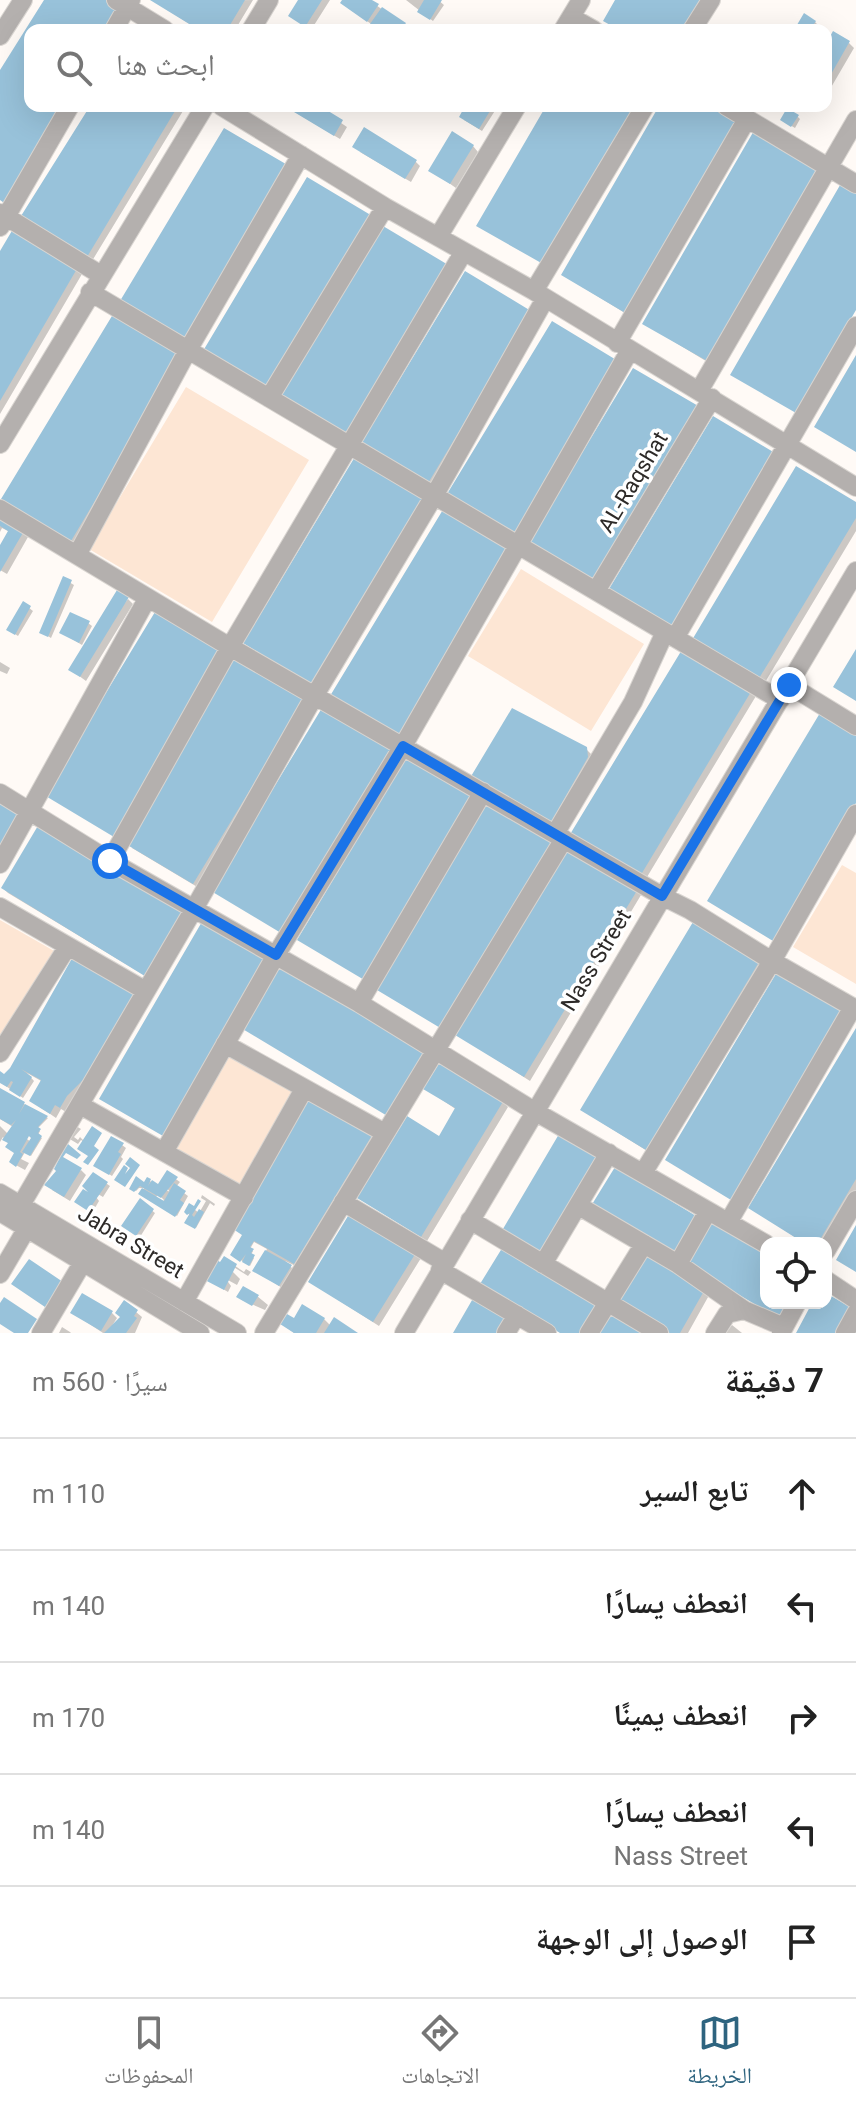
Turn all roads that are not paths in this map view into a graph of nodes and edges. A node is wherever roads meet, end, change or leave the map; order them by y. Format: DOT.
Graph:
graph roads {
  1 [pos="23,0"];
  2 [pos="269,0"];
  3 [pos="581,0"];
  4 [pos="711,0"];
  5 [pos="125,2"];
  6 [pos="116,24"];
  7 [pos="156,24"];
  8 [pos="255,24"];
  9 [pos="567,24"];
  10 [pos="696,24"];
  11 [pos="0,36"];
  12 [pos="66,112"];
  13 [pos="201,112"];
  14 [pos="231,112"];
  15 [pos="513,112"];
  16 [pos="642,112"];
  17 [pos="736,112"];
  18 [pos="747,119"];
  19 [pos="856,120"];
  20 [pos="301,155"];
  21 [pos="828,167"];
  22 [pos="856,184"];
  23 [pos="385,207"];
  24 [pos="2,219"];
  25 [pos="438,237"];
  26 [pos="463,253"];
  27 [pos="101,275"];
  28 [pos="90,292"];
  29 [pos="539,295"];
  30 [pos="856,326"];
  31 [pos="624,346"];
  32 [pos="188,350"];
  33 [pos="705,394"];
  34 [pos="269,398"];
  35 [pos="0,444"];
  36 [pos="787,444"];
  37 [pos="351,446"];
  38 [pos="856,487"];
  39 [pos="434,496"];
  40 [pos="0,509"];
  41 [pos="517,544"];
  42 [pos="77,555"];
  43 [pos="856,571"];
  44 [pos="596,591"];
  45 [pos="147,599"];
  46 [pos="670,635"];
  47 [pos="230,647"];
  48 [pos="785,692"];
  49 [pos="315,695"];
  50 [pos="856,726"];
  51 [pos="403,746"];
  52 [pos="483,792"];
  53 [pos="0,793"];
  54 [pos="29,811"];
  55 [pos="856,814"];
  56 [pos="560,836"];
  57 [pos="110,861"];
  58 [pos="0,864"];
  59 [pos="662,896"];
  60 [pos="0,907"];
  61 [pos="194,909"];
  62 [pos="68,946"];
  63 [pos="276,955"];
  64 [pos="772,961"];
  65 [pos="146,991"];
  66 [pos="359,1003"];
  67 [pos="855,1008"];
  68 [pos="225,1044"];
  69 [pos="435,1050"];
  70 [pos="1,1051"];
  71 [pos="304,1089"];
  72 [pos="80,1105"];
  73 [pos="534,1111"];
  74 [pos="385,1133"];
  75 [pos="164,1152"];
  76 [pos="609,1153"];
  77 [pos="643,1173"];
  78 [pos="0,1193"];
  79 [pos="244,1197"];
  80 [pos="856,1200"];
  81 [pos="343,1202"];
  82 [pos="21,1205"];
  83 [pos="579,1206"];
  84 [pos="708,1211"];
  85 [pos="0,1212"];
  86 [pos="470,1220"];
  87 [pos="729,1221"];
  88 [pos="27,1228"];
  89 [pos="760,1240"];
  90 [pos="832,1241"];
  91 [pos="644,1244"];
  92 [pos="83,1262"];
  93 [pos="543,1264"];
  94 [pos="678,1264"];
  95 [pos="442,1266"];
  96 [pos="0,1274"];
  97 [pos="832,1284"];
  98 [pos="856,1300"];
  99 [pos="184,1302"];
  100 [pos="608,1302"];
  101 [pos="794,1309"];
  102 [pos="744,1310"];
  103 [pos="856,1313"];
  104 [pos="517,1315"];
  105 [pos="783,1330"];
  106 [pos="41,1333"];
  107 [pos="200,1333"];
  108 [pos="237,1333"];
  109 [pos="264,1333"];
  110 [pos="404,1333"];
  111 [pos="506,1333"];
  112 [pos="547,1333"];
  113 [pos="589,1333"];
  114 [pos="659,1333"];
  115 [pos="715,1333"];
  116 [pos="845,1333"];
  1 -- 11 [label="street"];
  2 -- 8 [label="street"];
  3 -- 9 [label="street"];
  4 -- 10 [label="street"];
  5 -- 6 [label="street"];
  5 -- 7 [label="street"];
  12 -- 24 [label="street"];
  13 -- 27 [label="street"];
  14 -- 20 [label="street"];
  15 -- 25 [label="street"];
  16 -- 29 [label="street"];
  17 -- 18 [label="street"];
  18 -- 21 [label="street"];
  18 -- 31 [label="street"];
  19 -- 21 [label="street, AL-Raqshat"];
  20 -- 23 [label="street"];
  20 -- 32 [label="street"];
  21 -- 22 [label="street"];
  21 -- 33 [label="street, AL-Raqshat"];
  23 -- 25 [label="street"];
  23 -- 34 [label="street"];
  24 -- 27 [label="street"];
  25 -- 26 [label="street"];
  26 -- 29 [label="street"];
  26 -- 37 [label="street"];
  27 -- 28 [label="street"];
  28 -- 32 [label="street"];
  28 -- 35 [label="street"];
  29 -- 31 [label="street"];
  29 -- 39 [label="street"];
  30 -- 36 [label="street"];
  31 -- 33 [label="street"];
  31 -- 41 [label="street"];
  32 -- 34 [label="street"];
  32 -- 42 [label="street"];
  33 -- 36 [label="street"];
  33 -- 44 [label="street, AL-Raqshat"];
  34 -- 37 [label="street"];
  36 -- 38 [label="street"];
  36 -- 46 [label="street"];
  37 -- 39 [label="street"];
  37 -- 47 [label="street"];
  39 -- 41 [label="street"];
  39 -- 49 [label="street"];
  40 -- 42 [label="street"];
  41 -- 44 [label="street"];
  41 -- 51 [label="street"];
  42 -- 45 [label="street"];
  43 -- 48 [label="street, Nass Street"];
  44 -- 46 [label="street"];
  45 -- 47 [label="street"];
  45 -- 54 [label="street"];
  46 -- 48 [label="street"];
  46 -- 56 [label="street"];
  47 -- 49 [label="street"];
  47 -- 57 [label="street"];
  48 -- 50 [label="street"];
  48 -- 59 [label="street, Nass Street"];
  49 -- 51 [label="street"];
  49 -- 61 [label="street"];
  51 -- 52 [label="street"];
  51 -- 63 [label="street"];
  52 -- 56 [label="street"];
  52 -- 66 [label="street"];
  53 -- 54 [label="street"];
  54 -- 57 [label="street"];
  54 -- 58 [label="street"];
  55 -- 64 [label="street"];
  56 -- 59 [label="street"];
  56 -- 69 [label="street"];
  57 -- 61 [label="street"];
  59 -- 64 [label="street"];
  59 -- 73 [label="street, Nass Street"];
  60 -- 62 [label="street"];
  61 -- 63 [label="street"];
  61 -- 65 [label="street"];
  62 -- 65 [label="street"];
  62 -- 70 [label="street"];
  63 -- 66 [label="street"];
  63 -- 68 [label="street"];
  64 -- 67 [label="street"];
  64 -- 77 [label="street"];
  65 -- 72 [label="street"];
  66 -- 69 [label="street"];
  67 -- 87 [label="street"];
  68 -- 71 [label="street"];
  68 -- 75 [label="street"];
  69 -- 73 [label="street"];
  69 -- 74 [label="street"];
  71 -- 74 [label="street"];
  71 -- 79 [label="street"];
  72 -- 75 [label="street"];
  72 -- 82 [label="street"];
  73 -- 76 [label="street"];
  73 -- 86 [label="street, Nass Street"];
  74 -- 81 [label="street"];
  75 -- 79 [label="street"];
  76 -- 77 [label="street"];
  76 -- 83 [label="street"];
  77 -- 84 [label="street"];
  78 -- 82 [label="street, Jabra Street"];
  79 -- 99 [label="street"];
  80 -- 90 [label="street"];
  81 -- 95 [label="street"];
  81 -- 109 [label="street"];
  82 -- 99 [label="street, Jabra Street"];
  83 -- 91 [label="street"];
  83 -- 93 [label="street"];
  84 -- 87 [label="street"];
  84 -- 94 [label="street"];
  85 -- 88 [label="street, Jabra Street"];
  86 -- 93 [label="street"];
  86 -- 95 [label="street, Nass Street"];
  87 -- 89 [label="street"];
  88 -- 92 [label="street, Jabra Street"];
  88 -- 96 [label="street"];
  91 -- 94 [label="street"];
  91 -- 100 [label="street"];
  92 -- 106 [label="street"];
  92 -- 107 [label="street, Jabra Street"];
  93 -- 100 [label="street"];
  94 -- 102 [label="street"];
  95 -- 104 [label="street"];
  95 -- 110 [label="street, Nass Street"];
  97 -- 98 [label="street"];
  99 -- 108 [label="street, Jabra Street"];
  100 -- 113 [label="street"];
  100 -- 114 [label="street"];
  101 -- 105 [label="street"];
  102 -- 105 [label="street"];
  102 -- 115 [label="street"];
  103 -- 116 [label="street"];
  104 -- 111 [label="street"];
  104 -- 112 [label="street"];
}
